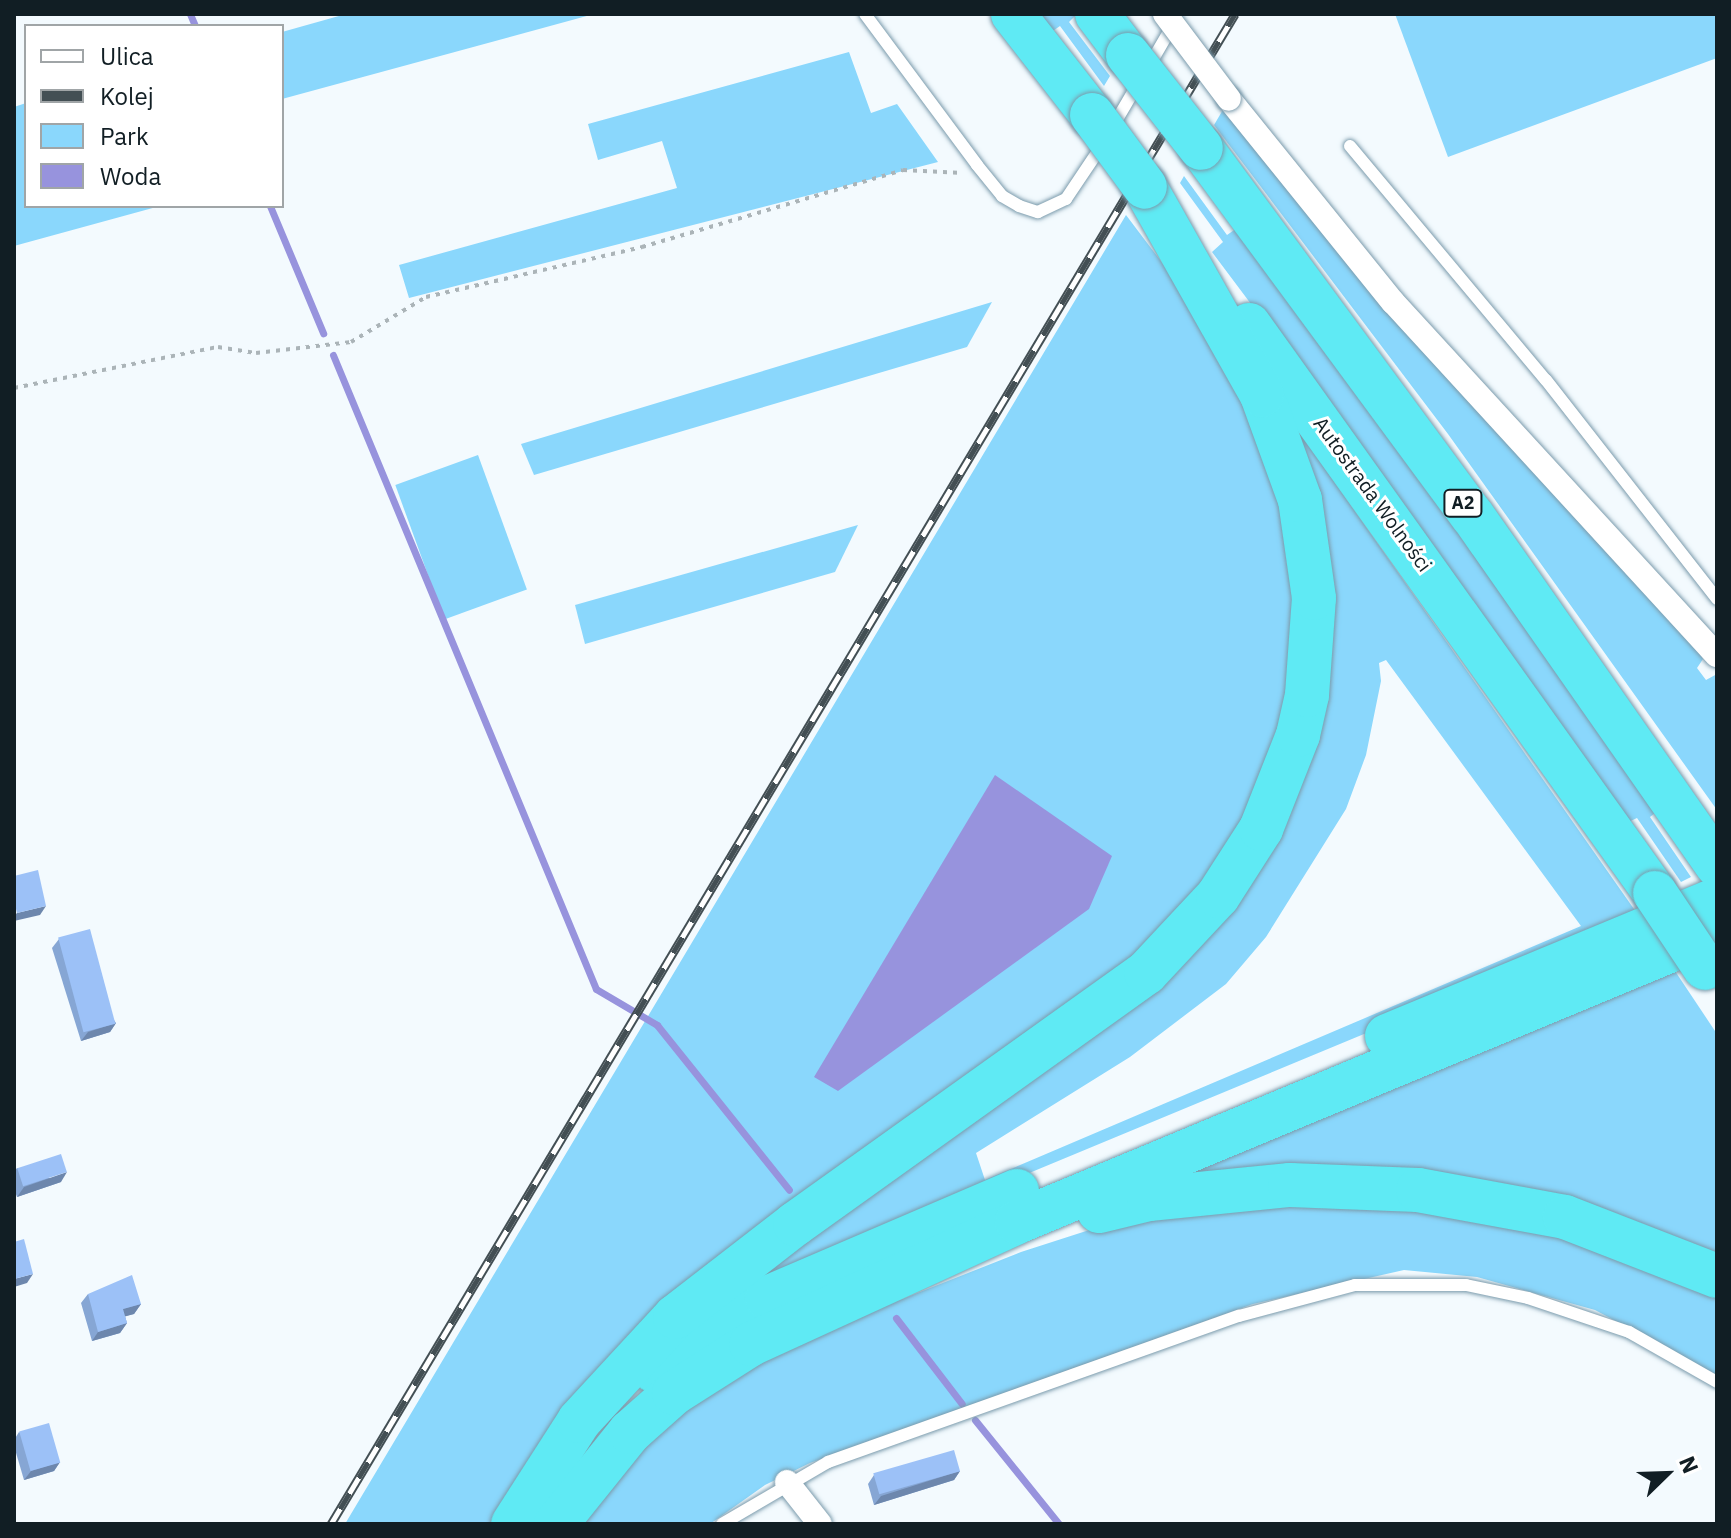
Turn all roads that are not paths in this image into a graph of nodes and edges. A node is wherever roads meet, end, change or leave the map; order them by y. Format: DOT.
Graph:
graph roads {
  1 [pos="865,14"];
  2 [pos="1013,14"];
  3 [pos="1097,14"];
  4 [pos="1165,14"];
  5 [pos="1179,14"];
  6 [pos="1350,146"];
  7 [pos="1156,205"];
  8 [pos="1717,599"];
  9 [pos="1717,655"];
  10 [pos="1717,865"];
  11 [pos="1717,899"];
  12 [pos="1713,962"];
  13 [pos="910,1272"];
  14 [pos="1717,1276"];
  15 [pos="1717,1382"];
  16 [pos="552,1466"];
  17 [pos="787,1482"];
  18 [pos="513,1524"];
  19 [pos="556,1524"];
  20 [pos="722,1524"];
  21 [pos="820,1524"];
  1 -- 5 [label="lane"];
  2 -- 7 [label="highway, Autostrada Wolności, bridge"];
  3 -- 10 [label="highway, A2, bridge"];
  4 -- 9 [label="street, bridge"];
  6 -- 8 [label="lane"];
  7 -- 12 [label="highway, Autostrada Wolności, bridge"];
  7 -- 16 [label="highway"];
  11 -- 16 [label="highway"];
  12 -- 13 [label="highway"];
  13 -- 14 [label="highway"];
  13 -- 19 [label="highway"];
  15 -- 17 [label="lane"];
  16 -- 18 [label="highway"];
  17 -- 20 [label="lane"];
  17 -- 21 [label="street"];
}
